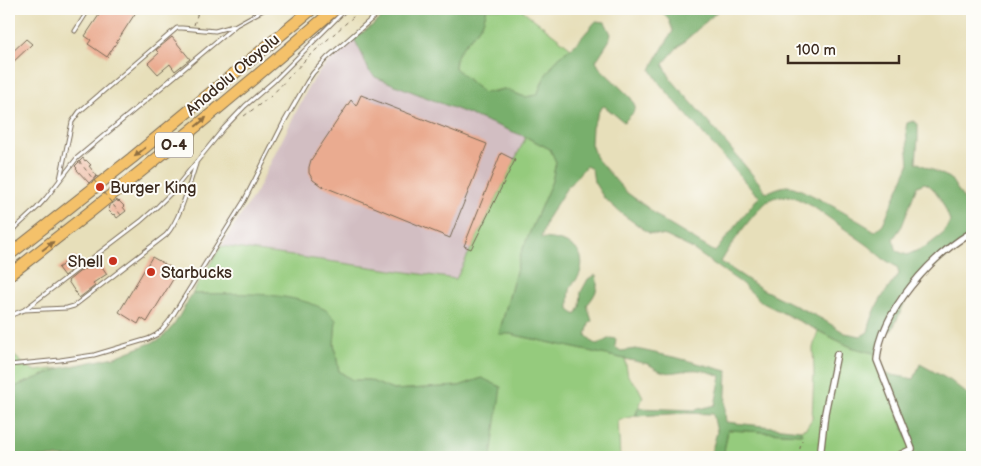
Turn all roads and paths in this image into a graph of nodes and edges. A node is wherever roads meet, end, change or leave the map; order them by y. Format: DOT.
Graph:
graph roads {
  1 [pos="89,9"];
  2 [pos="199,9"];
  3 [pos="265,9"];
  4 [pos="312,9"];
  5 [pos="335,9"];
  6 [pos="346,9"];
  7 [pos="362,9"];
  8 [pos="383,9"];
  9 [pos="236,25"];
  10 [pos="193,29"];
  11 [pos="75,31"];
  12 [pos="244,116"];
  13 [pos="79,161"];
  14 [pos="197,161"];
  15 [pos="60,181"];
  16 [pos="121,215"];
  17 [pos="972,232"];
  18 [pos="9,234"];
  19 [pos="9,255"];
  20 [pos="9,275"];
  21 [pos="24,310"];
  22 [pos="9,316"];
  23 [pos="838,354"];
  24 [pos="9,365"];
  25 [pos="802,440"];
  26 [pos="799,457"];
  27 [pos="820,457"];
  28 [pos="895,457"];
  1 -- 11 [label="lane"];
  2 -- 10 [label="path"];
  3 -- 9 [label="lane"];
  4 -- 19 [label="highway, Anadolu Otoyolu / O-4, one-way"];
  20 -- 5 [label="highway, Anadolu Otoyolu / O-4, one-way"];
  6 -- 14 [label="lane"];
  7 -- 12 [label="path"];
  8 -- 24 [label="lane"];
  9 -- 10 [label="lane"];
  9 -- 15 [label="lane"];
  10 -- 15 [label="lane"];
  13 -- 16 [label="path, bridge"];
  14 -- 21 [label="lane"];
  14 -- 21 [label="lane"];
  15 -- 18 [label="lane"];
  17 -- 28 [label="street"];
  21 -- 22 [label="lane"];
  23 -- 27 [label="street"];
  25 -- 26 [label="path"];
}
